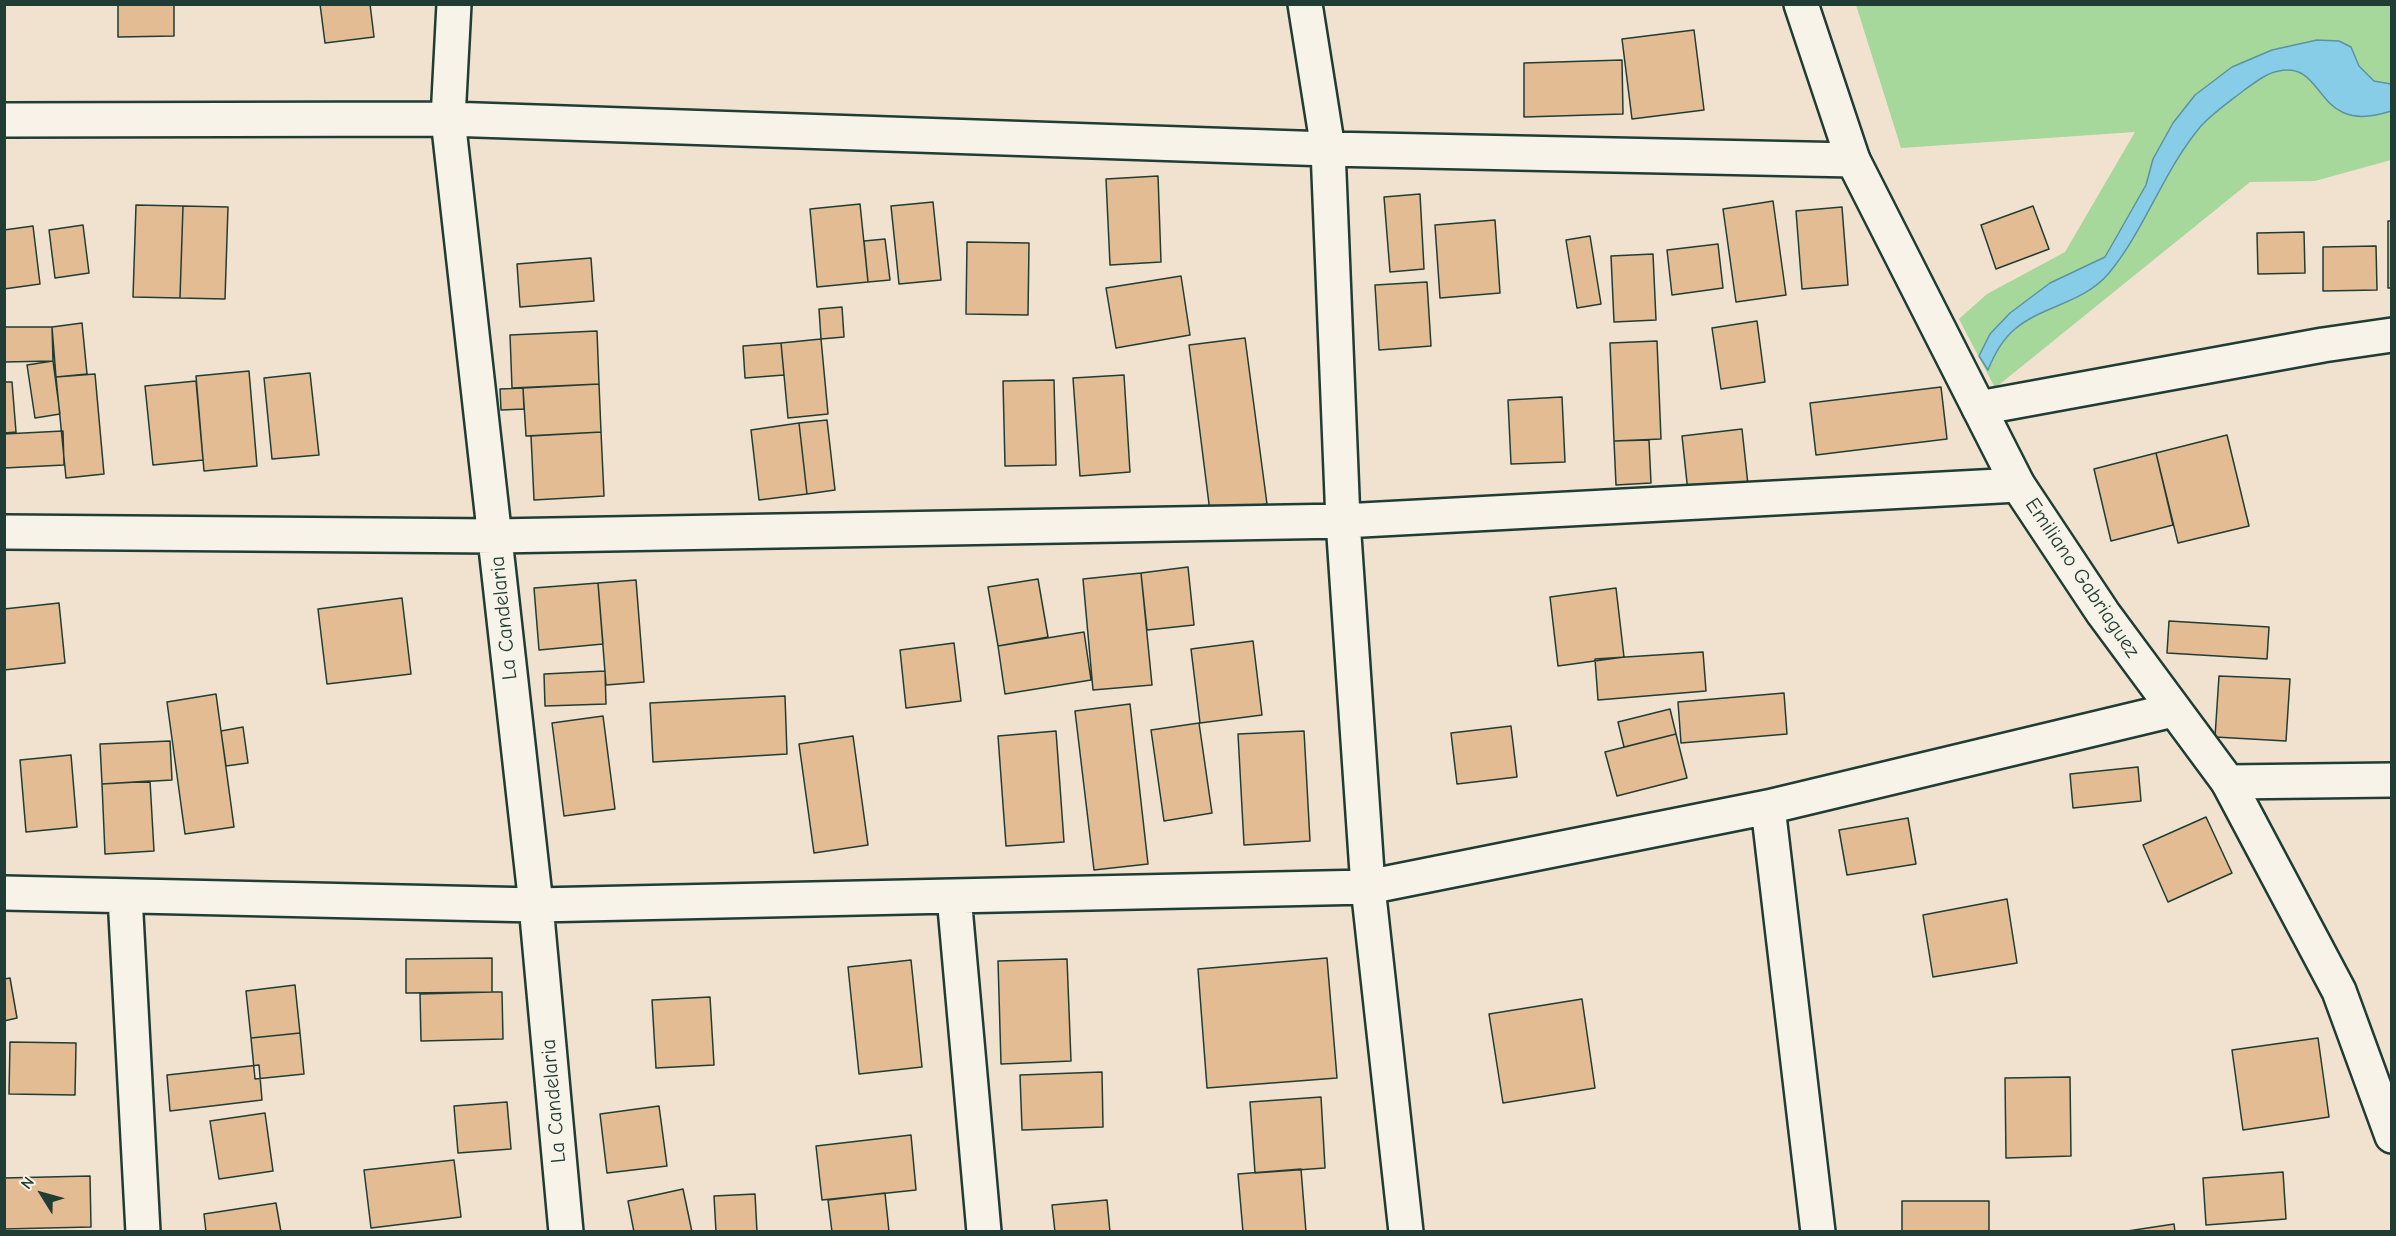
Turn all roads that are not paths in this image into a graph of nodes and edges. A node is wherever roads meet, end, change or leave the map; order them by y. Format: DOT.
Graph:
graph roads {
  1 [pos="454,4"];
  2 [pos="1305,4"];
  3 [pos="1801,4"];
  4 [pos="448,119"];
  5 [pos="4,120"];
  6 [pos="1328,149"];
  7 [pos="1853,160"];
  8 [pos="2391,335"];
  9 [pos="1979,408"];
  10 [pos="2018,485"];
  11 [pos="1343,521"];
  12 [pos="4,532"];
  13 [pos="495,536"];
  14 [pos="2173,710"];
  15 [pos="2391,780"];
  16 [pos="2228,782"];
  17 [pos="1768,807"];
  18 [pos="1368,887"];
  19 [pos="4,893"];
  20 [pos="125,896"];
  21 [pos="954,896"];
  22 [pos="536,905"];
  23 [pos="2391,1136"];
  24 [pos="143,1232"];
  25 [pos="566,1232"];
  26 [pos="984,1232"];
  27 [pos="1406,1232"];
  28 [pos="1818,1232"];
  1 -- 4 [label="street, La Candelaria"];
  2 -- 6 [label="street"];
  3 -- 7 [label="street, Emiliano Gabriaguez"];
  4 -- 5 [label="street"];
  4 -- 6 [label="street"];
  4 -- 13 [label="street, La Candelaria"];
  6 -- 7 [label="street"];
  6 -- 11 [label="street"];
  7 -- 9 [label="street, Emiliano Gabriaguez"];
  8 -- 9 [label="street"];
  9 -- 10 [label="street, Emiliano Gabriaguez"];
  10 -- 11 [label="street"];
  10 -- 14 [label="street, Emiliano Gabriaguez"];
  11 -- 13 [label="street"];
  11 -- 18 [label="street"];
  12 -- 13 [label="street"];
  13 -- 22 [label="street, La Candelaria"];
  14 -- 16 [label="street, Emiliano Gabriaguez"];
  14 -- 17 [label="street"];
  15 -- 16 [label="street"];
  16 -- 23 [label="street, Emiliano Gabriaguez"];
  17 -- 18 [label="street"];
  17 -- 28 [label="street"];
  18 -- 21 [label="street"];
  18 -- 27 [label="street"];
  19 -- 20 [label="street"];
  20 -- 22 [label="street"];
  20 -- 24 [label="street"];
  21 -- 22 [label="street"];
  21 -- 26 [label="street"];
  22 -- 25 [label="street, La Candelaria"];
}
